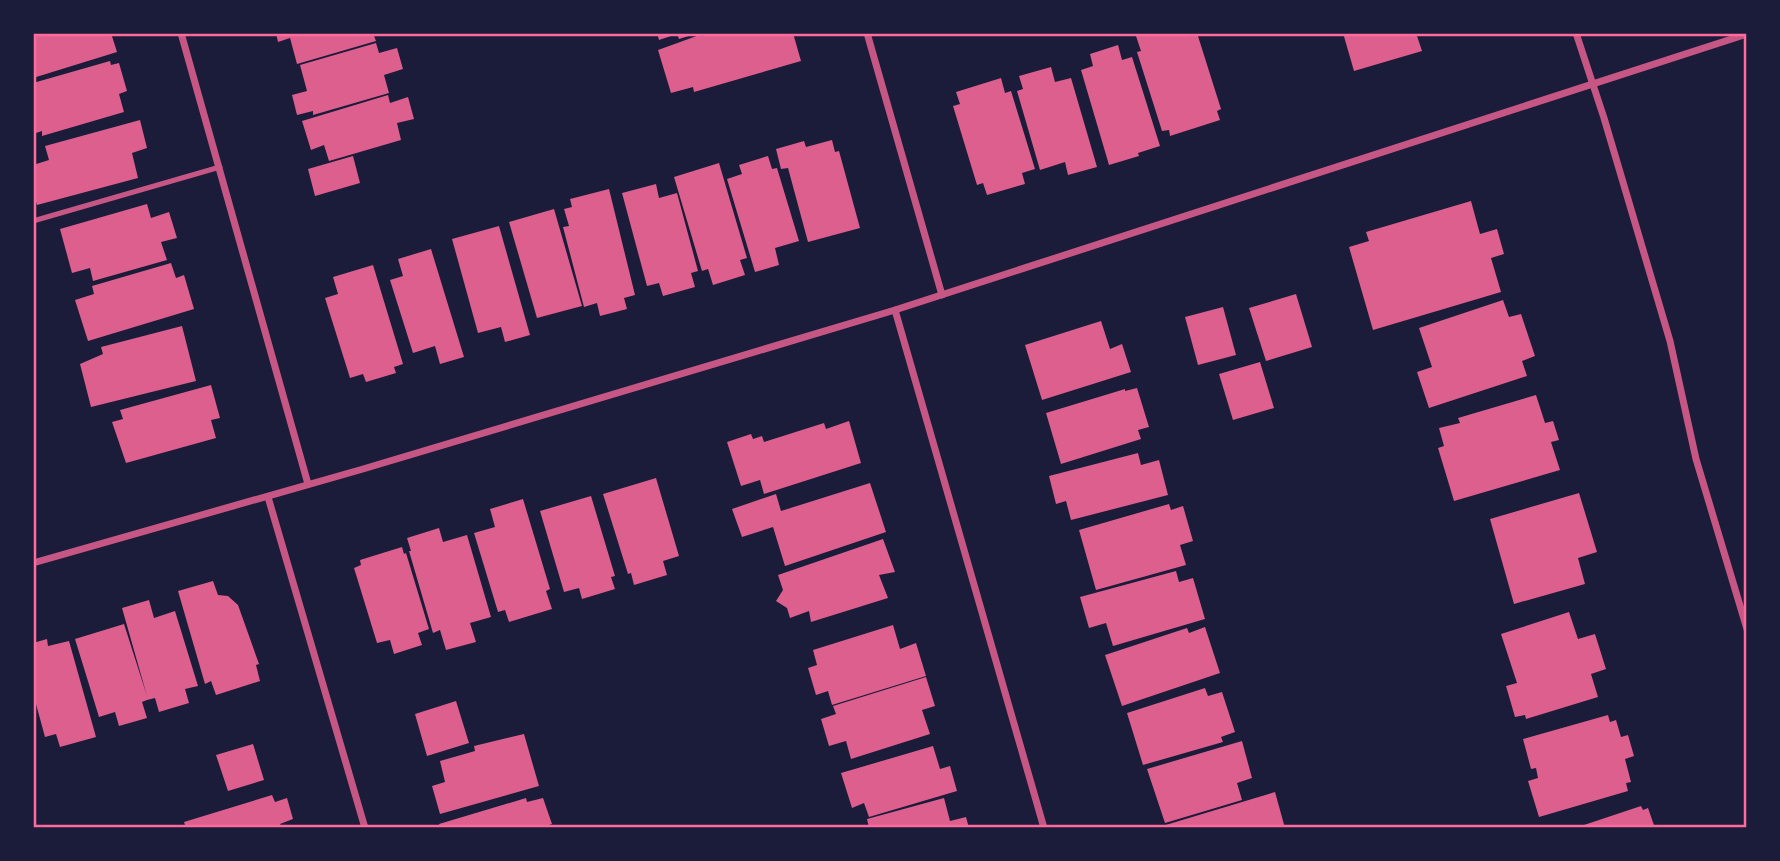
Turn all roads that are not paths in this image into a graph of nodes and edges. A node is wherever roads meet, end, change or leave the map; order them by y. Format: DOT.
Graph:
graph roads {
  1 [pos="180,33"];
  2 [pos="867,33"];
  3 [pos="1576,33"];
  4 [pos="1747,34"];
  5 [pos="1592,84"];
  6 [pos="220,167"];
  7 [pos="33,220"];
  8 [pos="942,295"];
  9 [pos="895,310"];
  10 [pos="309,484"];
  11 [pos="268,497"];
  12 [pos="33,563"];
  13 [pos="1747,629"];
  14 [pos="365,828"];
  15 [pos="1044,828"];
  1 -- 6 [label="street"];
  2 -- 8 [label="street"];
  3 -- 5 [label="street"];
  4 -- 5 [label="street"];
  5 -- 8 [label="street"];
  5 -- 13 [label="street"];
  6 -- 7 [label="lane"];
  6 -- 10 [label="street"];
  8 -- 9 [label="street"];
  9 -- 10 [label="street"];
  9 -- 15 [label="street"];
  10 -- 11 [label="street"];
  11 -- 12 [label="street"];
  11 -- 14 [label="street"];
}
